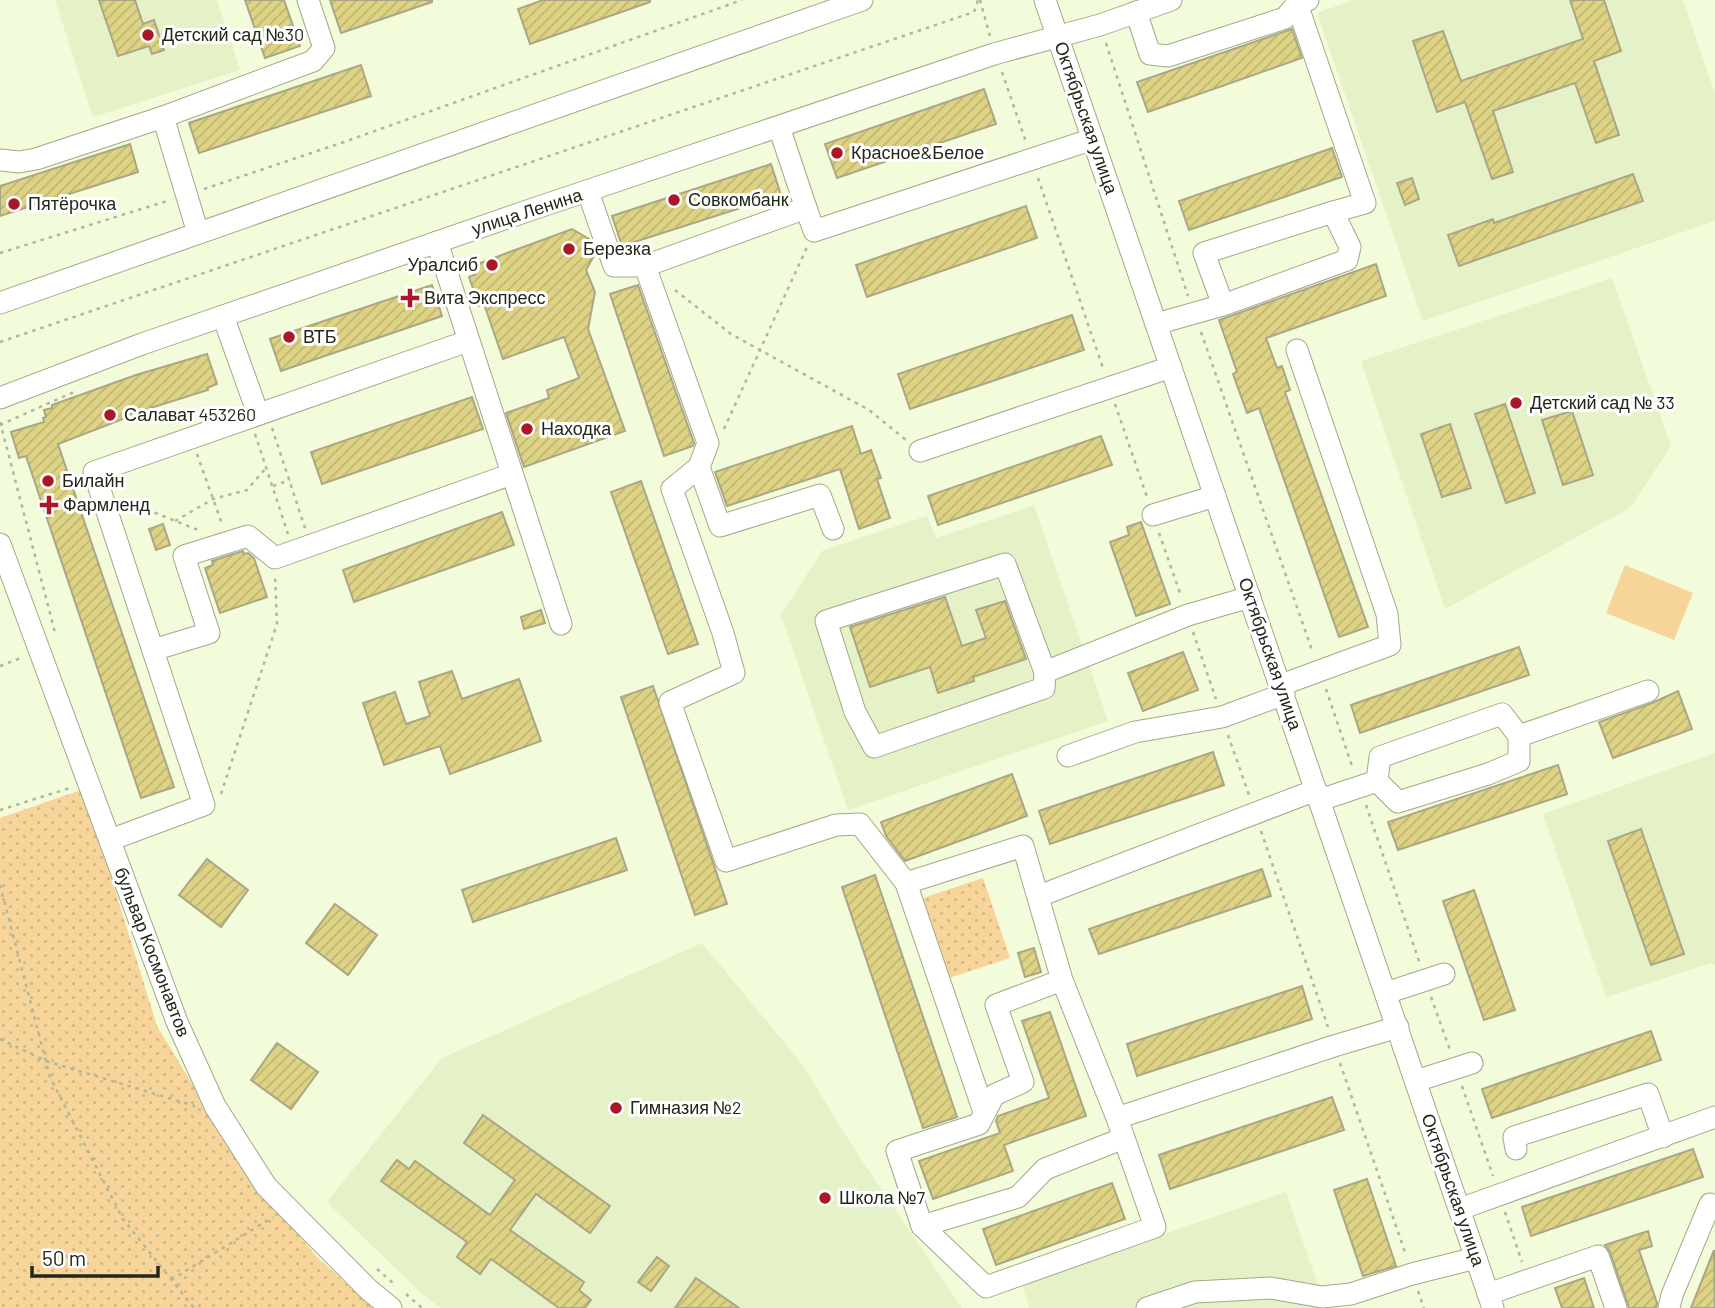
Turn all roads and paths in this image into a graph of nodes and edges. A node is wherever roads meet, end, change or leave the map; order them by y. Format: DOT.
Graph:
graph roads {
  1 [pos="308,0"];
  2 [pos="742,0"];
  3 [pos="862,0"];
  4 [pos="979,0"];
  5 [pos="1045,0"];
  6 [pos="1171,0"];
  7 [pos="1301,1"];
  8 [pos="1136,12"];
  9 [pos="1100,25"];
  10 [pos="1058,36"];
  11 [pos="994,54"];
  12 [pos="163,117"];
  13 [pos="779,127"];
  14 [pos="1093,139"];
  15 [pos="1032,159"];
  16 [pos="0,160"];
  17 [pos="588,191"];
  18 [pos="187,195"];
  19 [pos="806,208"];
  20 [pos="1334,212"];
  21 [pos="814,231"];
  22 [pos="198,233"];
  23 [pos="437,242"];
  24 [pos="0,253"];
  25 [pos="645,266"];
  26 [pos="668,285"];
  27 [pos="0,303"];
  28 [pos="1223,305"];
  29 [pos="1194,312"];
  30 [pos="223,316"];
  31 [pos="1156,324"];
  32 [pos="468,341"];
  33 [pos="0,342"];
  34 [pos="760,349"];
  35 [pos="1297,350"];
  36 [pos="1171,367"];
  37 [pos="1109,387"];
  38 [pos="0,398"];
  39 [pos="258,414"];
  40 [pos="0,422"];
  41 [pos="191,438"];
  42 [pos="708,443"];
  43 [pos="920,451"];
  44 [pos="699,467"];
  45 [pos="266,468"];
  46 [pos="512,474"];
  47 [pos="290,480"];
  48 [pos="272,486"];
  49 [pos="100,490"];
  50 [pos="1215,496"];
  51 [pos="213,499"];
  52 [pos="1153,515"];
  53 [pos="175,521"];
  54 [pos="833,529"];
  55 [pos="228,542"];
  56 [pos="0,544"];
  57 [pos="293,551"];
  58 [pos="1250,597"];
  59 [pos="1188,615"];
  60 [pos="561,624"];
  61 [pos="58,643"];
  62 [pos="153,650"];
  63 [pos="1320,671"];
  64 [pos="1045,672"];
  65 [pos="1282,690"];
  66 [pos="1647,691"];
  67 [pos="1222,716"];
  68 [pos="1519,736"];
  69 [pos="1068,756"];
  70 [pos="90,782"];
  71 [pos="1368,783"];
  72 [pos="1318,795"];
  73 [pos="204,805"];
  74 [pos="0,810"];
  75 [pos="1255,814"];
  76 [pos="110,840"];
  77 [pos="906,883"];
  78 [pos="0,885"];
  79 [pos="1039,896"];
  80 [pos="1435,977"];
  81 [pos="1062,980"];
  82 [pos="1386,993"];
  83 [pos="1398,1027"];
  84 [pos="0,1039"];
  85 [pos="1335,1046"];
  86 [pos="46,1061"];
  87 [pos="1464,1065"];
  88 [pos="1416,1081"];
  89 [pos="195,1106"];
  90 [pos="984,1112"];
  91 [pos="1715,1117"];
  92 [pos="1117,1118"];
  93 [pos="1663,1137"];
  94 [pos="1124,1138"];
  95 [pos="1516,1149"];
  96 [pos="1499,1194"];
  97 [pos="1710,1204"];
  98 [pos="288,1208"];
  99 [pos="1460,1209"];
  100 [pos="922,1226"];
  101 [pos="1476,1258"];
  102 [pos="372,1265"];
  103 [pos="1412,1274"];
  104 [pos="172,1280"];
  105 [pos="1529,1282"];
  106 [pos="393,1283"];
  107 [pos="397,1300"];
  108 [pos="1491,1301"];
  109 [pos="194,1308"];
  110 [pos="422,1308"];
  111 [pos="1147,1308"];
  112 [pos="1424,1308"];
  113 [pos="1616,1308"];
  114 [pos="1669,1308"];
  1 -- 12 [label="street"];
  2 -- 18 [label="path"];
  3 -- 22 [label="street"];
  4 -- 11 [label="path"];
  4 -- 33 [label="path"];
  5 -- 10 [label="street, Октябрьская улица"];
  6 -- 8 [label="street, улица Ленина"];
  7 -- 8 [label="street"];
  7 -- 20 [label="street"];
  8 -- 9 [label="street, улица Ленина"];
  9 -- 10 [label="street, улица Ленина"];
  9 -- 29 [label="path"];
  10 -- 11 [label="street, улица Ленина"];
  10 -- 14 [label="street, Октябрьская улица"];
  11 -- 13 [label="street, улица Ленина"];
  11 -- 15 [label="path"];
  12 -- 16 [label="street"];
  12 -- 18 [label="street"];
  13 -- 17 [label="street, улица Ленина"];
  13 -- 19 [label="street"];
  14 -- 15 [label="street"];
  14 -- 31 [label="street, Октябрьская улица"];
  15 -- 21 [label="street"];
  15 -- 37 [label="path"];
  17 -- 23 [label="street, улица Ленина"];
  17 -- 25 [label="street"];
  18 -- 22 [label="street"];
  18 -- 24 [label="path"];
  19 -- 21 [label="street"];
  19 -- 25 [label="street"];
  20 -- 28 [label="street"];
  20 -- 28 [label="street"];
  21 -- 34 [label="path"];
  22 -- 27 [label="street"];
  23 -- 30 [label="street, улица Ленина"];
  23 -- 32 [label="street"];
  25 -- 42 [label="street"];
  26 -- 34 [label="path"];
  28 -- 29 [label="street"];
  29 -- 31 [label="street"];
  29 -- 63 [label="path"];
  30 -- 38 [label="street, улица Ленина"];
  30 -- 39 [label="street"];
  31 -- 36 [label="street, Октябрьская улица"];
  32 -- 39 [label="street"];
  32 -- 46 [label="street"];
  34 -- 42 [label="path"];
  34 -- 43 [label="path"];
  35 -- 63 [label="street"];
  36 -- 37 [label="street"];
  36 -- 50 [label="street, Октябрьская улица"];
  37 -- 43 [label="street"];
  37 -- 52 [label="path"];
  39 -- 41 [label="street"];
  39 -- 45 [label="path"];
  39 -- 47 [label="path"];
  40 -- 61 [label="path"];
  41 -- 49 [label="street"];
  41 -- 51 [label="path"];
  42 -- 44 [label="street"];
  44 -- 54 [label="street"];
  44 -- 77 [label="street"];
  45 -- 48 [label="path"];
  45 -- 51 [label="path"];
  46 -- 57 [label="street"];
  46 -- 60 [label="street"];
  47 -- 48 [label="path"];
  47 -- 57 [label="path"];
  48 -- 57 [label="path"];
  49 -- 53 [label="path"];
  49 -- 62 [label="street"];
  50 -- 52 [label="street"];
  50 -- 58 [label="street, Октябрьская улица"];
  51 -- 53 [label="path"];
  51 -- 55 [label="path"];
  52 -- 59 [label="path"];
  53 -- 55 [label="path"];
  55 -- 57 [label="street"];
  55 -- 62 [label="street"];
  56 -- 70 [label="street, бульвар Космонавтов"];
  57 -- 73 [label="path"];
  58 -- 59 [label="street"];
  58 -- 65 [label="street, Октябрьская улица"];
  59 -- 64 [label="street"];
  59 -- 67 [label="path"];
  62 -- 73 [label="street"];
  63 -- 65 [label="street"];
  63 -- 71 [label="path"];
  64 -- 64 [label="street"];
  65 -- 67 [label="street"];
  65 -- 72 [label="street, Октябрьская улица"];
  66 -- 68 [label="street"];
  67 -- 69 [label="street"];
  67 -- 75 [label="path"];
  68 -- 71 [label="street"];
  68 -- 71 [label="street"];
  70 -- 74 [label="path"];
  70 -- 76 [label="street, бульвар Космонавтов"];
  71 -- 72 [label="street"];
  71 -- 80 [label="path"];
  72 -- 75 [label="street"];
  72 -- 82 [label="street, Октябрьская улица"];
  73 -- 76 [label="street"];
  75 -- 79 [label="street"];
  75 -- 85 [label="path"];
  76 -- 98 [label="street, бульвар Космонавтов"];
  77 -- 79 [label="street"];
  77 -- 90 [label="street"];
  78 -- 86 [label="path"];
  79 -- 81 [label="street"];
  80 -- 82 [label="street"];
  80 -- 87 [label="path"];
  81 -- 90 [label="street"];
  81 -- 92 [label="street"];
  82 -- 83 [label="street, Октябрьская улица"];
  83 -- 85 [label="street"];
  83 -- 88 [label="street, Октябрьская улица"];
  84 -- 86 [label="path"];
  85 -- 92 [label="street"];
  85 -- 103 [label="path"];
  86 -- 89 [label="path"];
  86 -- 104 [label="path"];
  87 -- 88 [label="street"];
  87 -- 96 [label="path"];
  88 -- 99 [label="street, Октябрьская улица"];
  90 -- 100 [label="street"];
  91 -- 93 [label="street"];
  92 -- 94 [label="street"];
  93 -- 95 [label="street"];
  93 -- 96 [label="street"];
  94 -- 100 [label="street"];
  94 -- 100 [label="street"];
  96 -- 99 [label="street"];
  96 -- 105 [label="path"];
  97 -- 114 [label="street"];
  98 -- 104 [label="path"];
  98 -- 107 [label="street, бульвар Космонавтов"];
  99 -- 101 [label="street, Октябрьская улица"];
  101 -- 103 [label="street"];
  101 -- 108 [label="street, Октябрьская улица"];
  102 -- 106 [label="path"];
  103 -- 111 [label="street"];
  103 -- 112 [label="path"];
  104 -- 109 [label="path"];
  105 -- 108 [label="street"];
  105 -- 113 [label="street"];
  107 -- 110 [label="path"];
}
